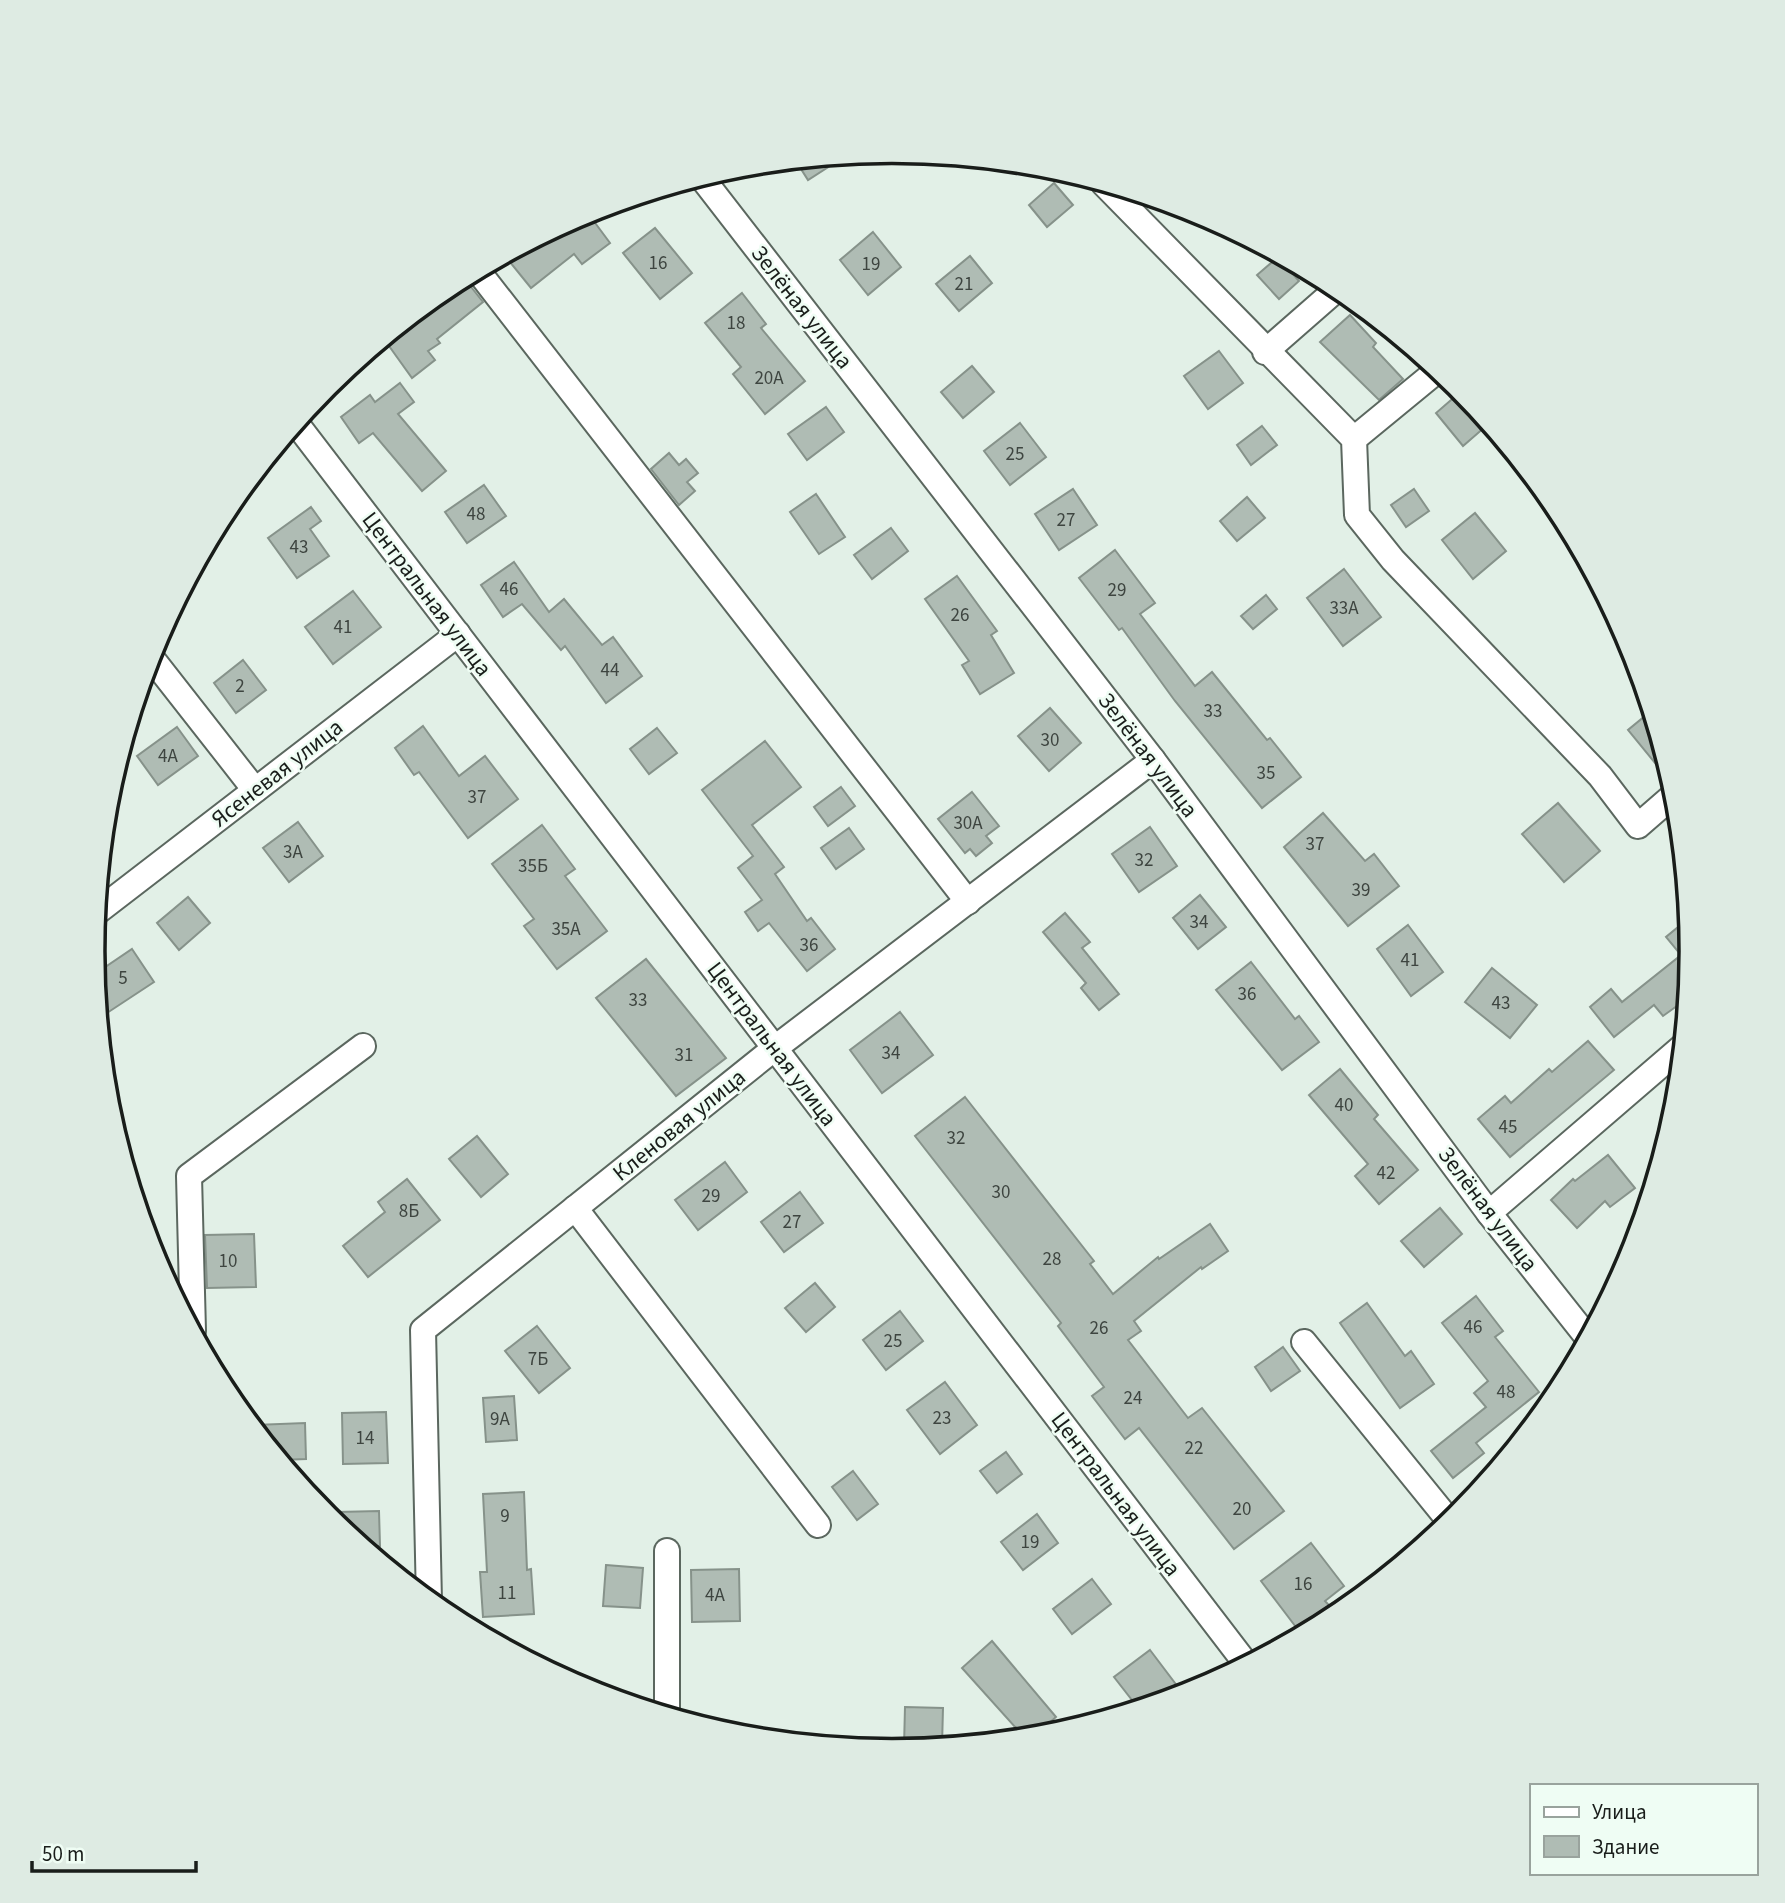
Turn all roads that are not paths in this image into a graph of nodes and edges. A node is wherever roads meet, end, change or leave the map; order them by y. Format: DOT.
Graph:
graph roads {
  1 [pos="708,186"];
  2 [pos="1117,197"];
  3 [pos="484,279"];
  4 [pos="1328,296"];
  5 [pos="1265,352"];
  6 [pos="1430,377"];
  7 [pos="301,431"];
  8 [pos="1354,439"];
  9 [pos="458,634"];
  10 [pos="159,667"];
  11 [pos="1153,760"];
  12 [pos="255,790"];
  13 [pos="1666,802"];
  14 [pos="968,902"];
  15 [pos="107,904"];
  16 [pos="363,1046"];
  17 [pos="775,1048"];
  18 [pos="1673,1055"];
  19 [pos="575,1208"];
  20 [pos="1489,1213"];
  21 [pos="193,1312"];
  22 [pos="1582,1330"];
  23 [pos="1304,1342"];
  24 [pos="1443,1514"];
  25 [pos="818,1525"];
  26 [pos="667,1551"];
  27 [pos="429,1587"];
  28 [pos="1241,1658"];
  29 [pos="667,1705"];
  1 -- 11 [label="street, Зелёная улица"];
  2 -- 5 [label="street"];
  3 -- 14 [label="street"];
  4 -- 5 [label="street"];
  5 -- 8 [label="street"];
  6 -- 8 [label="street"];
  7 -- 9 [label="street, Центральная улица"];
  8 -- 13 [label="street"];
  9 -- 12 [label="street, Ясеневая улица"];
  9 -- 17 [label="street, Центральная улица"];
  10 -- 12 [label="street"];
  11 -- 14 [label="street, Кленовая улица"];
  11 -- 20 [label="street, Зелёная улица"];
  12 -- 15 [label="street, Ясеневая улица"];
  14 -- 17 [label="street, Кленовая улица"];
  16 -- 21 [label="street"];
  17 -- 19 [label="street, Кленовая улица"];
  17 -- 28 [label="street, Центральная улица"];
  18 -- 20 [label="street"];
  19 -- 25 [label="street"];
  19 -- 27 [label="street, Кленовая улица"];
  20 -- 22 [label="street, Зелёная улица"];
  23 -- 24 [label="street"];
  26 -- 29 [label="street"];
}
